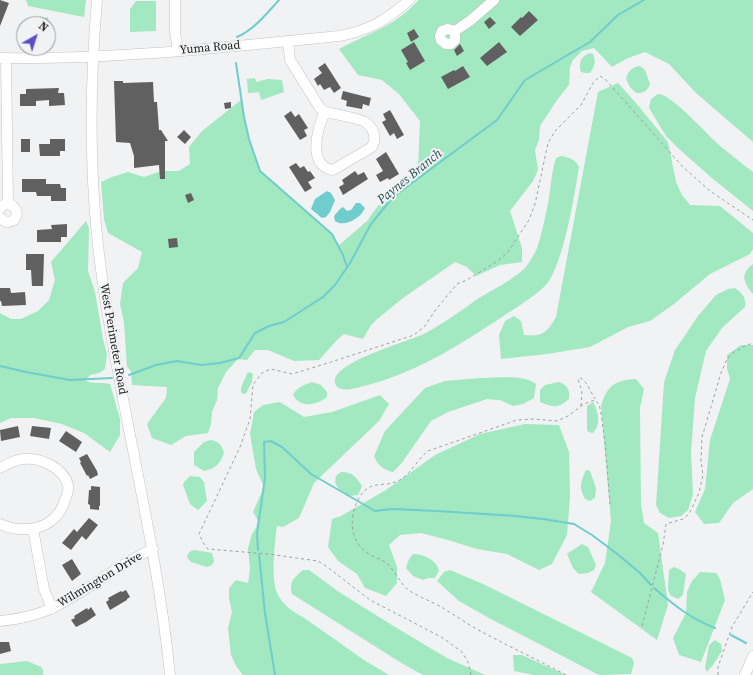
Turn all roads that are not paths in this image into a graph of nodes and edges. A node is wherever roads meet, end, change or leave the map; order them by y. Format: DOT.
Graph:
graph roads {
  1 [pos="97,0"];
  2 [pos="175,0"];
  3 [pos="409,0"];
  4 [pos="494,0"];
  5 [pos="455,31"];
  6 [pos="288,41"];
  7 [pos="178,50"];
  8 [pos="93,57"];
  9 [pos="3,58"];
  10 [pos="325,112"];
  11 [pos="4,206"];
  12 [pos="0,218"];
  13 [pos="0,468"];
  14 [pos="0,524"];
  15 [pos="33,529"];
  16 [pos="153,549"];
  17 [pos="52,608"];
  18 [pos="0,621"];
  19 [pos="753,656"];
  20 [pos="170,675"];
  21 [pos="745,675"];
  1 -- 8 [label="street, West Perimeter Road"];
  2 -- 7 [label="street"];
  3 -- 6 [label="street, Yuma Road"];
  4 -- 5 [label="street"];
  6 -- 7 [label="street, Yuma Road"];
  6 -- 10 [label="street"];
  7 -- 8 [label="street, Yuma Road"];
  8 -- 9 [label="street, Yuma Road"];
  8 -- 16 [label="street, West Perimeter Road"];
  9 -- 11 [label="street"];
  10 -- 10 [label="street"];
  11 -- 12 [label="street"];
  13 -- 15 [label="street"];
  14 -- 15 [label="street"];
  15 -- 17 [label="street"];
  16 -- 17 [label="street, Wilmington Drive"];
  16 -- 20 [label="street, West Perimeter Road"];
  17 -- 18 [label="street, Wilmington Drive"];
  19 -- 21 [label="street"];
}
